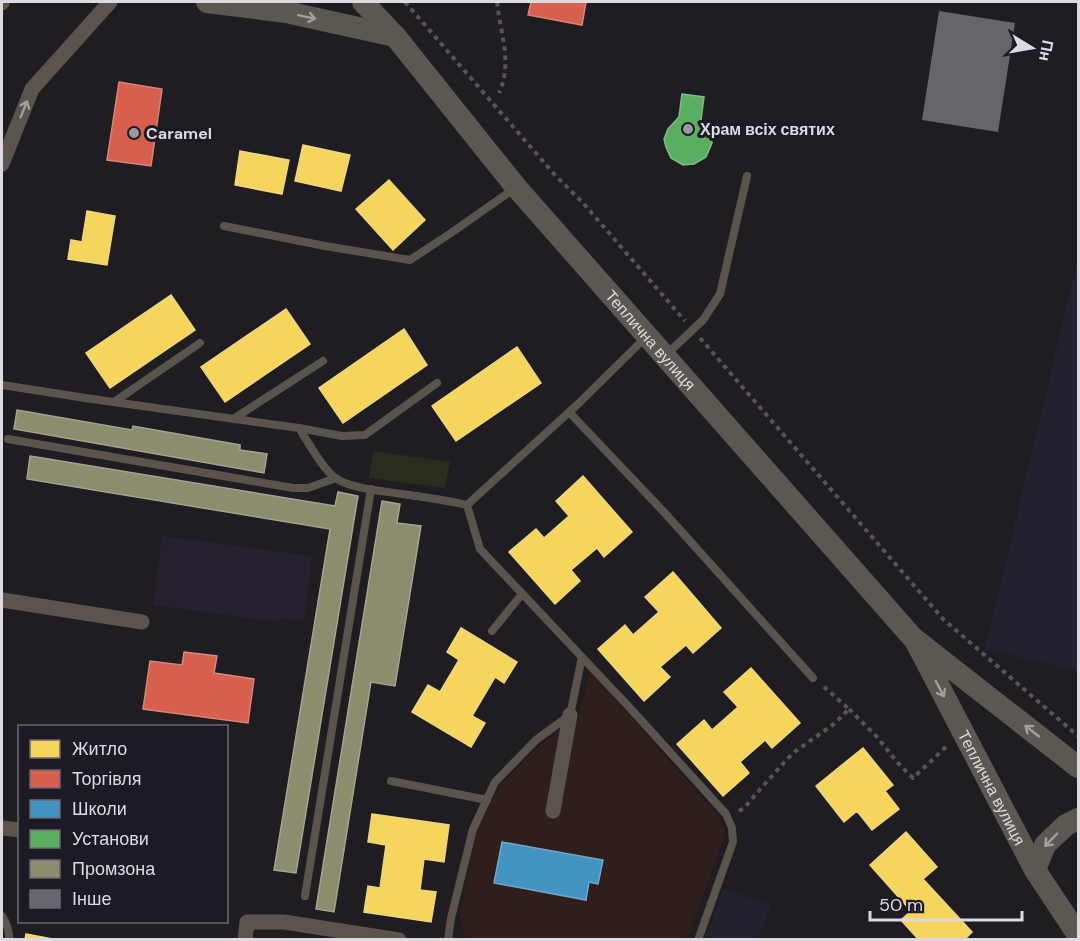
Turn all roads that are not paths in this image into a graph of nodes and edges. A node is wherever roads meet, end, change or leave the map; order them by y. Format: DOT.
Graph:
graph roads {
  1 [pos="110,2"];
  2 [pos="207,2"];
  3 [pos="363,2"];
  4 [pos="395,36"];
  5 [pos="2,164"];
  6 [pos="747,176"];
  7 [pos="516,187"];
  8 [pos="224,226"];
  9 [pos="647,336"];
  10 [pos="200,343"];
  11 [pos="665,356"];
  12 [pos="323,361"];
  13 [pos="437,383"];
  14 [pos="2,385"];
  15 [pos="114,402"];
  16 [pos="569,412"];
  17 [pos="233,418"];
  18 [pos="299,428"];
  19 [pos="8,439"];
  20 [pos="336,478"];
  21 [pos="371,489"];
  22 [pos="467,505"];
  23 [pos="522,594"];
  24 [pos="2,600"];
  25 [pos="142,622"];
  26 [pos="492,631"];
  27 [pos="913,638"];
  28 [pos="582,657"];
  29 [pos="813,678"];
  30 [pos="570,715"];
  31 [pos="1078,767"];
  32 [pos="391,780"];
  33 [pos="487,800"];
  34 [pos="554,810"];
  35 [pos="1078,819"];
  36 [pos="2,828"];
  37 [pos="18,830"];
  38 [pos="1035,870"];
  39 [pos="305,896"];
  40 [pos="2,916"];
  41 [pos="1078,935"];
  42 [pos="9,939"];
  43 [pos="245,939"];
  44 [pos="399,939"];
  45 [pos="448,939"];
  46 [pos="698,939"];
  5 -- 1 [label="street, one-way"];
  2 -- 4 [label="main road, one-way"];
  3 -- 4 [label="main road, Теплична вулиця"];
  4 -- 7 [label="main road, Теплична вулиця"];
  6 -- 11 [label="lane"];
  7 -- 8 [label="lane"];
  7 -- 9 [label="main road, Теплична вулиця"];
  9 -- 11 [label="main road, Теплична вулиця"];
  9 -- 16 [label="lane"];
  10 -- 15 [label="lane"];
  11 -- 27 [label="main road, Теплична вулиця"];
  12 -- 17 [label="lane"];
  13 -- 18 [label="lane"];
  14 -- 15 [label="lane"];
  15 -- 17 [label="lane"];
  16 -- 22 [label="lane"];
  16 -- 29 [label="lane"];
  17 -- 18 [label="lane"];
  18 -- 20 [label="lane"];
  19 -- 20 [label="lane"];
  20 -- 21 [label="lane"];
  21 -- 22 [label="lane"];
  21 -- 39 [label="lane"];
  22 -- 23 [label="lane"];
  23 -- 26 [label="lane"];
  23 -- 28 [label="lane"];
  24 -- 25 [label="street"];
  31 -- 27 [label="main road, Теплична вулиця, one-way"];
  27 -- 38 [label="main road, Теплична вулиця, one-way"];
  28 -- 30 [label="lane"];
  28 -- 46 [label="lane"];
  30 -- 33 [label="lane"];
  30 -- 34 [label="street"];
  32 -- 33 [label="lane"];
  33 -- 45 [label="lane"];
  35 -- 38 [label="main road, one-way"];
  36 -- 37 [label="street"];
  38 -- 41 [label="main road, Теплична вулиця"];
  40 -- 42 [label="lane"];
  43 -- 44 [label="street"];
}
